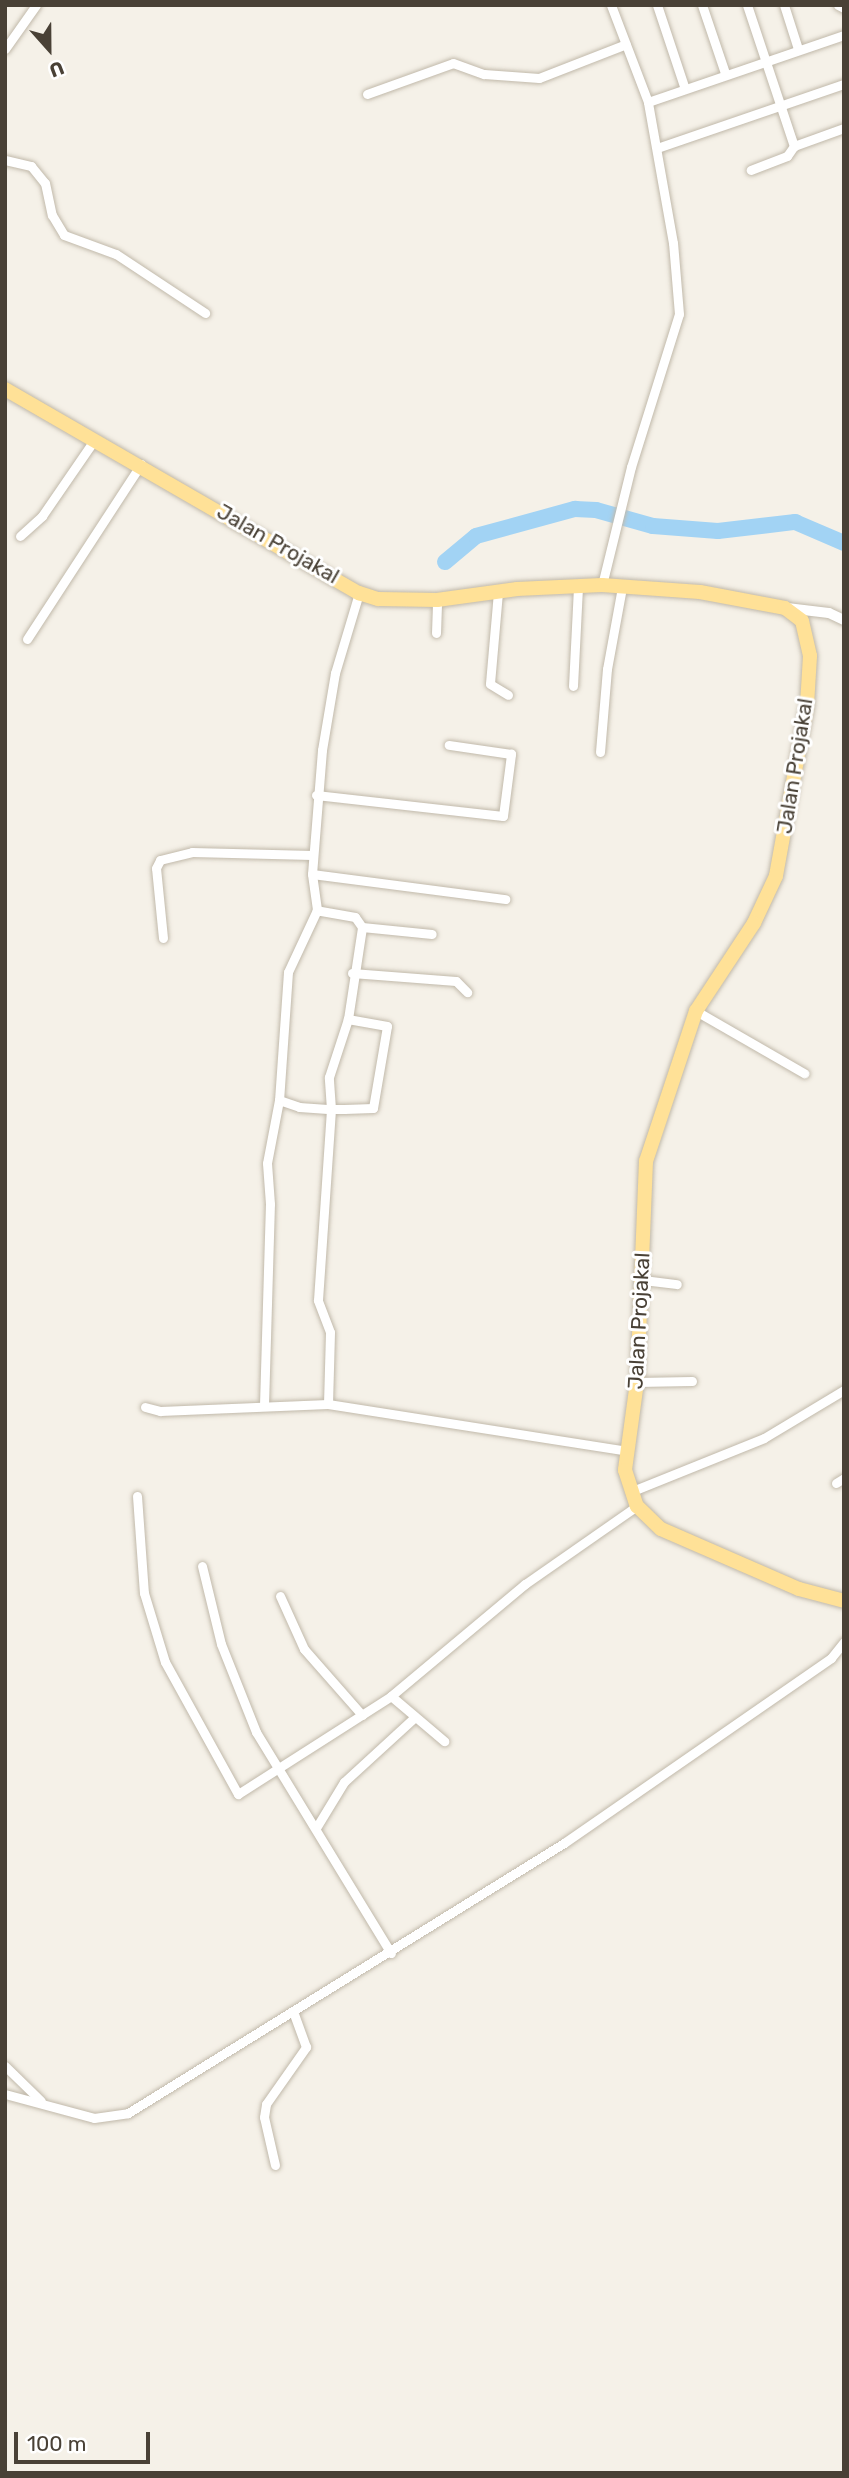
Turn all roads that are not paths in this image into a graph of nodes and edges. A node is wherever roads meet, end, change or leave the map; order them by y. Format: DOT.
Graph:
graph roads {
  1 [pos="36,5"];
  2 [pos="611,5"];
  3 [pos="657,5"];
  4 [pos="702,5"];
  5 [pos="747,5"];
  6 [pos="784,5"];
  7 [pos="838,5"];
  8 [pos="844,8"];
  9 [pos="844,35"];
  10 [pos="626,44"];
  11 [pos="5,50"];
  12 [pos="798,50"];
  13 [pos="766,59"];
  14 [pos="725,73"];
  15 [pos="844,84"];
  16 [pos="684,86"];
  17 [pos="367,94"];
  18 [pos="648,102"];
  19 [pos="779,107"];
  20 [pos="844,128"];
  21 [pos="794,146"];
  22 [pos="657,148"];
  23 [pos="5,160"];
  24 [pos="751,170"];
  25 [pos="205,313"];
  26 [pos="5,388"];
  27 [pos="96,437"];
  28 [pos="142,464"];
  29 [pos="20,536"];
  30 [pos="602,585"];
  31 [pos="578,586"];
  32 [pos="622,587"];
  33 [pos="498,592"];
  34 [pos="359,593"];
  35 [pos="437,600"];
  36 [pos="785,608"];
  37 [pos="844,620"];
  38 [pos="436,634"];
  39 [pos="27,639"];
  40 [pos="573,686"];
  41 [pos="508,695"];
  42 [pos="449,745"];
  43 [pos="600,752"];
  44 [pos="316,795"];
  45 [pos="312,855"];
  46 [pos="312,874"];
  47 [pos="505,899"];
  48 [pos="317,910"];
  49 [pos="362,927"];
  50 [pos="432,934"];
  51 [pos="163,938"];
  52 [pos="352,973"];
  53 [pos="467,992"];
  54 [pos="696,1011"];
  55 [pos="348,1019"];
  56 [pos="804,1073"];
  57 [pos="279,1100"];
  58 [pos="331,1109"];
  59 [pos="643,1280"];
  60 [pos="677,1284"];
  61 [pos="692,1381"];
  62 [pos="637,1382"];
  63 [pos="844,1390"];
  64 [pos="328,1404"];
  65 [pos="264,1405"];
  66 [pos="145,1407"];
  67 [pos="627,1451"];
  68 [pos="630,1492"];
  69 [pos="137,1496"];
  70 [pos="637,1506"];
  71 [pos="202,1566"];
  72 [pos="280,1596"];
  73 [pos="844,1601"];
  74 [pos="844,1642"];
  75 [pos="391,1696"];
  76 [pos="362,1715"];
  77 [pos="415,1717"];
  78 [pos="444,1741"];
  79 [pos="277,1769"];
  80 [pos="316,1828"];
  81 [pos="391,1953"];
  82 [pos="294,2014"];
  83 [pos="5,2066"];
  84 [pos="5,2094"];
  85 [pos="42,2102"];
  86 [pos="275,2165"];
  1 -- 11 [label="street"];
  2 -- 10 [label="street"];
  3 -- 16 [label="street"];
  4 -- 14 [label="street"];
  5 -- 13 [label="street"];
  6 -- 12 [label="street"];
  7 -- 8 [label="street"];
  9 -- 12 [label="street"];
  10 -- 17 [label="street"];
  10 -- 18 [label="street"];
  12 -- 13 [label="street"];
  13 -- 14 [label="street"];
  13 -- 19 [label="street"];
  14 -- 16 [label="street"];
  15 -- 19 [label="street"];
  16 -- 18 [label="street"];
  18 -- 22 [label="street"];
  19 -- 21 [label="street"];
  19 -- 22 [label="street"];
  20 -- 21 [label="street"];
  21 -- 24 [label="street"];
  22 -- 30 [label="street"];
  23 -- 25 [label="street"];
  26 -- 27 [label="main road, Jalan Projakal"];
  27 -- 28 [label="main road, Jalan Projakal"];
  27 -- 29 [label="street"];
  28 -- 34 [label="main road, Jalan Projakal"];
  28 -- 39 [label="street"];
  30 -- 31 [label="main road, Jalan Projakal"];
  30 -- 32 [label="main road, Jalan Projakal"];
  31 -- 33 [label="main road, Jalan Projakal"];
  31 -- 40 [label="street"];
  32 -- 36 [label="main road, Jalan Projakal"];
  32 -- 43 [label="street"];
  33 -- 35 [label="main road, Jalan Projakal"];
  33 -- 41 [label="street"];
  34 -- 35 [label="main road, Jalan Projakal"];
  34 -- 44 [label="street"];
  35 -- 38 [label="street"];
  36 -- 37 [label="street"];
  36 -- 54 [label="main road, Jalan Projakal"];
  42 -- 44 [label="street"];
  44 -- 45 [label="street"];
  45 -- 46 [label="street"];
  45 -- 51 [label="street"];
  46 -- 47 [label="street"];
  46 -- 48 [label="street"];
  48 -- 49 [label="street"];
  48 -- 57 [label="street"];
  49 -- 50 [label="street"];
  49 -- 52 [label="street"];
  52 -- 53 [label="street"];
  52 -- 55 [label="street"];
  54 -- 56 [label="street"];
  54 -- 59 [label="main road, Jalan Projakal"];
  55 -- 58 [label="street"];
  55 -- 58 [label="street"];
  57 -- 58 [label="street"];
  57 -- 65 [label="street"];
  58 -- 64 [label="street"];
  59 -- 60 [label="street"];
  59 -- 62 [label="main road, Jalan Projakal"];
  61 -- 62 [label="street"];
  62 -- 67 [label="main road, Jalan Projakal"];
  63 -- 68 [label="street"];
  64 -- 65 [label="street"];
  64 -- 67 [label="street"];
  65 -- 66 [label="street"];
  67 -- 68 [label="main road, Jalan Projakal"];
  68 -- 70 [label="main road, Jalan Projakal"];
  69 -- 79 [label="street"];
  70 -- 73 [label="main road, Jalan Projakal"];
  70 -- 75 [label="street"];
  71 -- 79 [label="street"];
  72 -- 76 [label="street"];
  74 -- 81 [label="street"];
  75 -- 76 [label="street"];
  75 -- 77 [label="street"];
  76 -- 79 [label="street"];
  77 -- 78 [label="street"];
  77 -- 80 [label="street"];
  79 -- 80 [label="street"];
  80 -- 81 [label="street"];
  81 -- 82 [label="street"];
  82 -- 85 [label="street"];
  82 -- 86 [label="street"];
  83 -- 85 [label="street"];
  84 -- 85 [label="street"];
}
